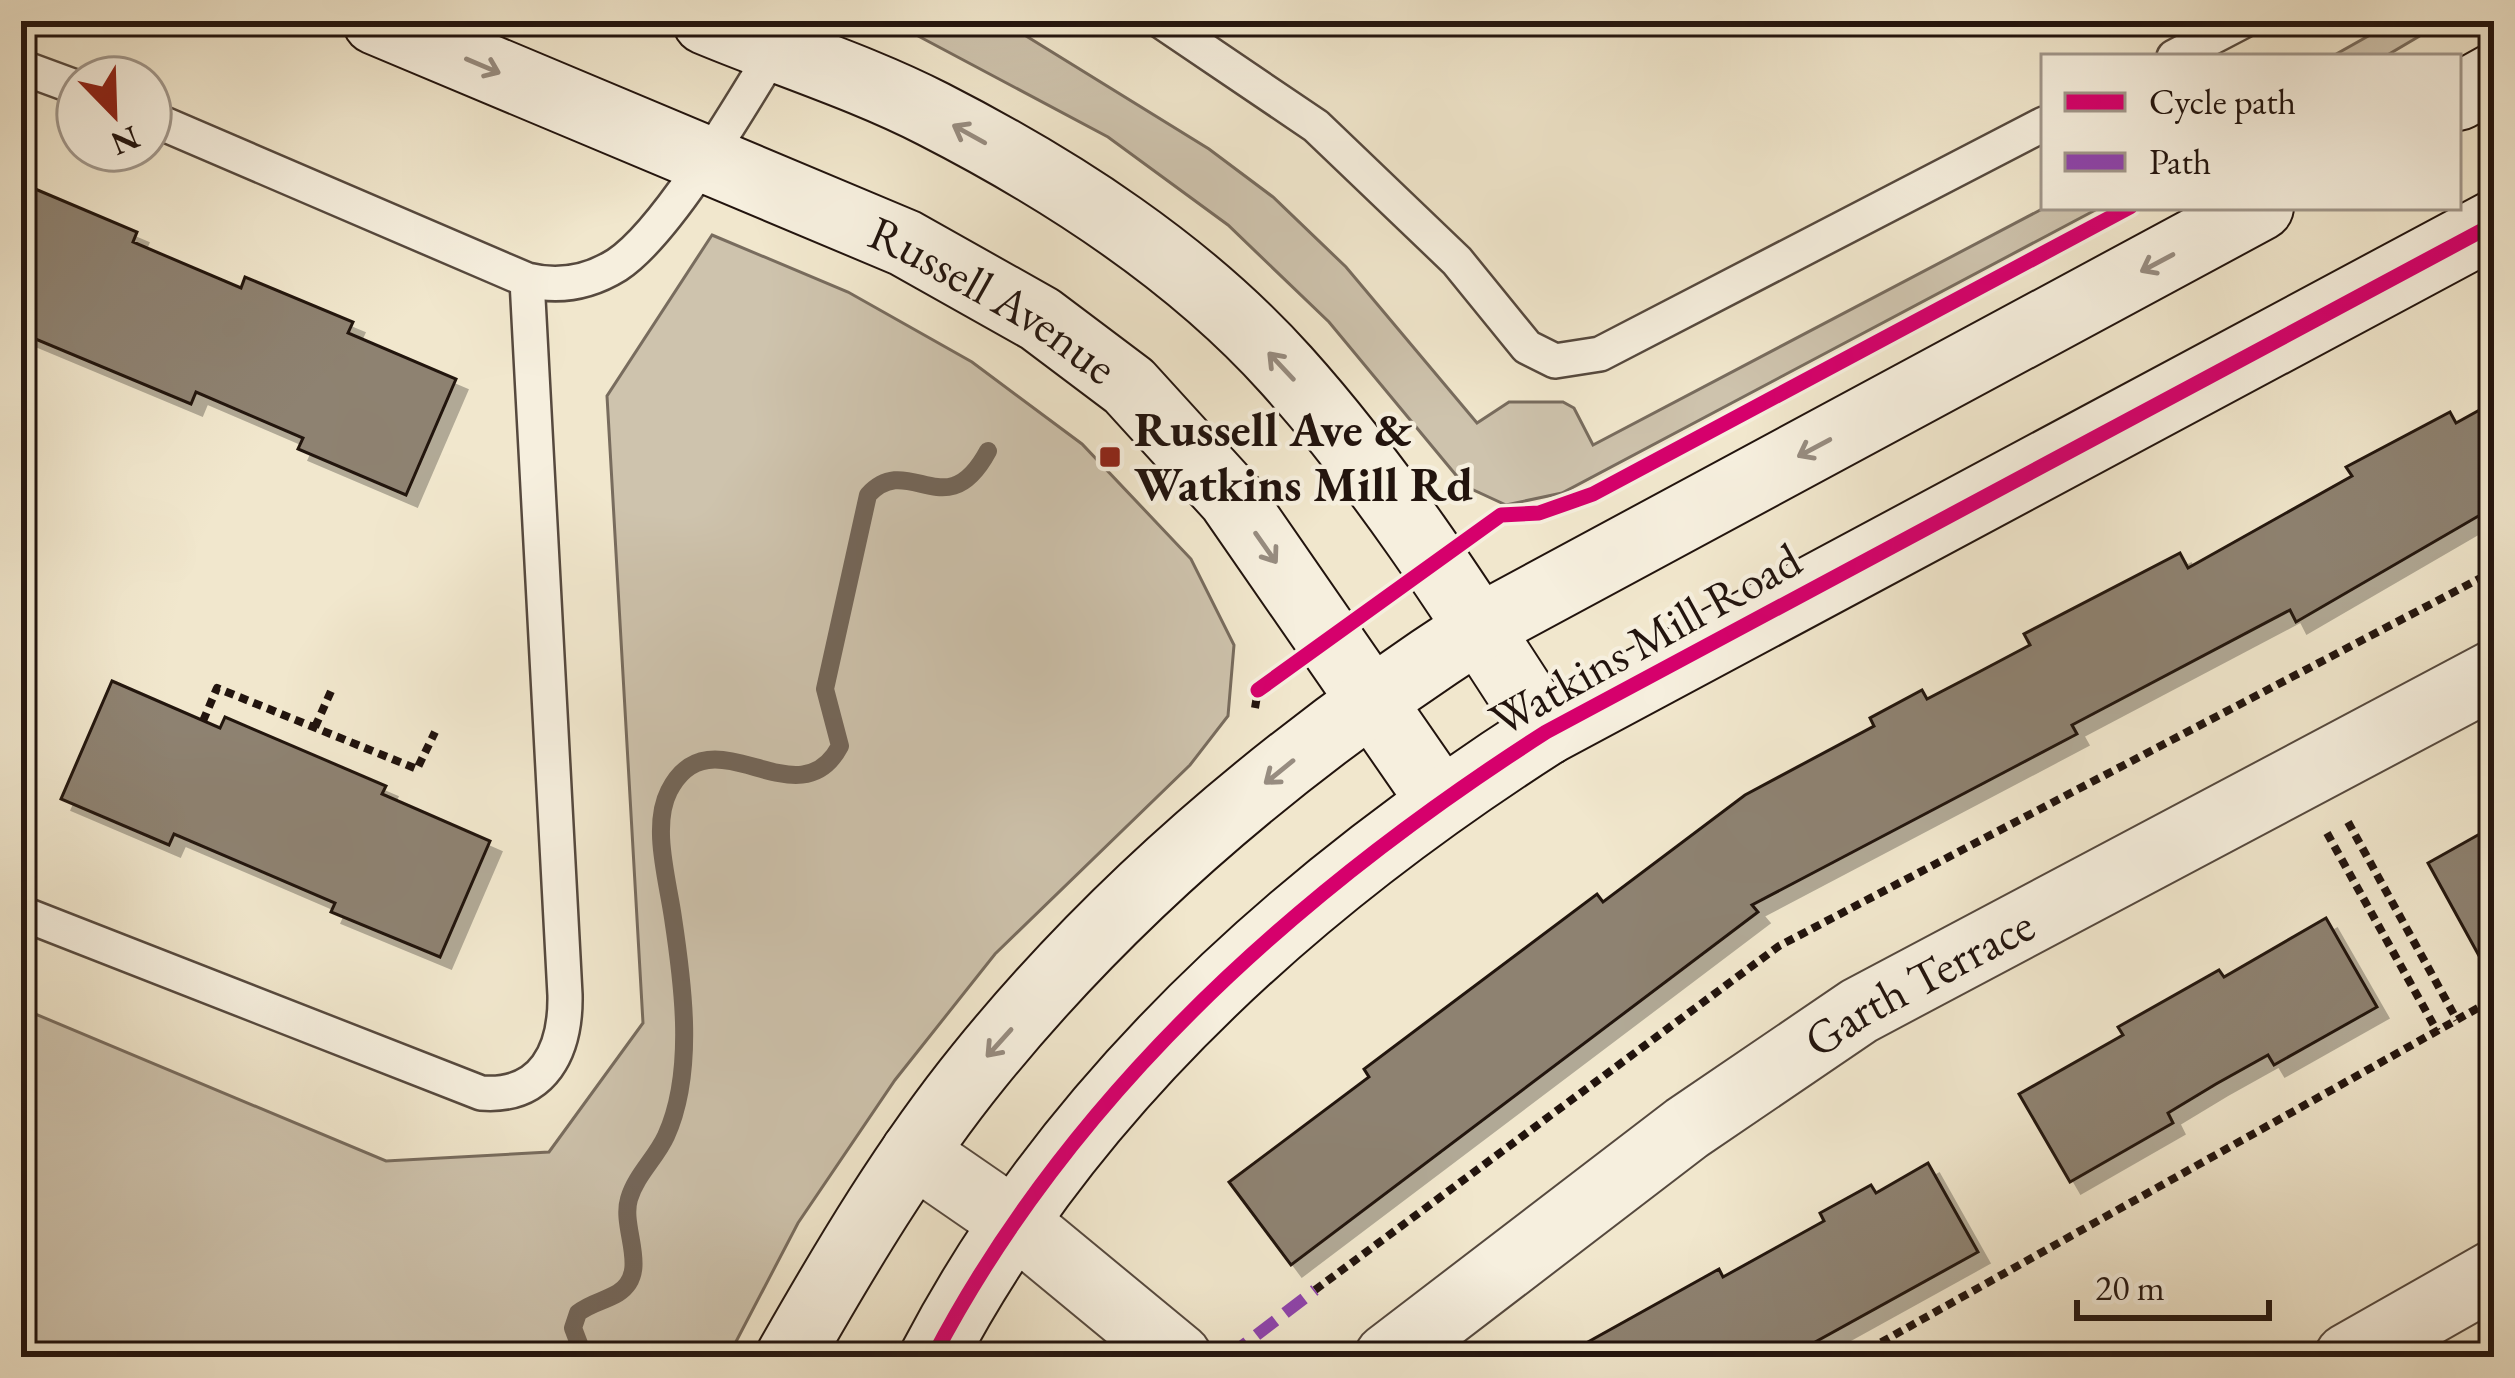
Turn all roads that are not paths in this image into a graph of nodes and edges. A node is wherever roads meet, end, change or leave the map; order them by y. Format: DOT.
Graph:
graph roads {
  1 [pos="376,21"];
  2 [pos="706,21"];
  3 [pos="1161,21"];
  4 [pos="2243,21"];
  5 [pos="783,35"];
  6 [pos="2180,54"];
  7 [pos="21,67"];
  8 [pos="2494,77"];
  9 [pos="54,79"];
  10 [pos="2461,95"];
  11 [pos="2041,126"];
  12 [pos="174,128"];
  13 [pos="702,159"];
  14 [pos="2254,210"];
  15 [pos="2494,224"];
  16 [pos="527,280"];
  17 [pos="1479,628"];
  18 [pos="2494,674"];
  19 [pos="1370,698"];
  20 [pos="1546,732"];
  21 [pos="1440,800"];
  22 [pos="21,914"];
  23 [pos="914,1154"];
  24 [pos="1017,1223"];
  25 [pos="2494,1274"];
  26 [pos="789,1357"];
  27 [pos="933,1357"];
  28 [pos="1178,1357"];
  29 [pos="1388,1357"];
  30 [pos="2348,1357"];
  1 -- 13 [label="street, Russell Avenue, one-way"];
  2 -- 5 [label="street"];
  3 -- 11 [label="lane"];
  4 -- 6 [label="lane"];
  5 -- 13 [label="lane"];
  17 -- 5 [label="street, one-way"];
  7 -- 9 [label="lane"];
  8 -- 10 [label="street"];
  12 -- 16 [label="lane"];
  13 -- 16 [label="lane"];
  13 -- 19 [label="street, Russell Avenue, one-way"];
  14 -- 17 [label="street, Watkins Mill Road, one-way"];
  15 -- 20 [label="street, Watkins Mill Road"];
  16 -- 22 [label="lane"];
  17 -- 19 [label="street, Watkins Mill Road"];
  17 -- 20 [label="street"];
  18 -- 29 [label="street, Garth Terrace"];
  19 -- 21 [label="street, Russell Avenue"];
  19 -- 23 [label="street, Watkins Mill Road, one-way"];
  20 -- 21 [label="street, Watkins Mill Road"];
  21 -- 24 [label="street, Watkins Mill Road"];
  23 -- 24 [label="street"];
  23 -- 26 [label="street, Watkins Mill Road"];
  24 -- 27 [label="street, Watkins Mill Road"];
  24 -- 28 [label="street"];
  25 -- 30 [label="street"];
}
